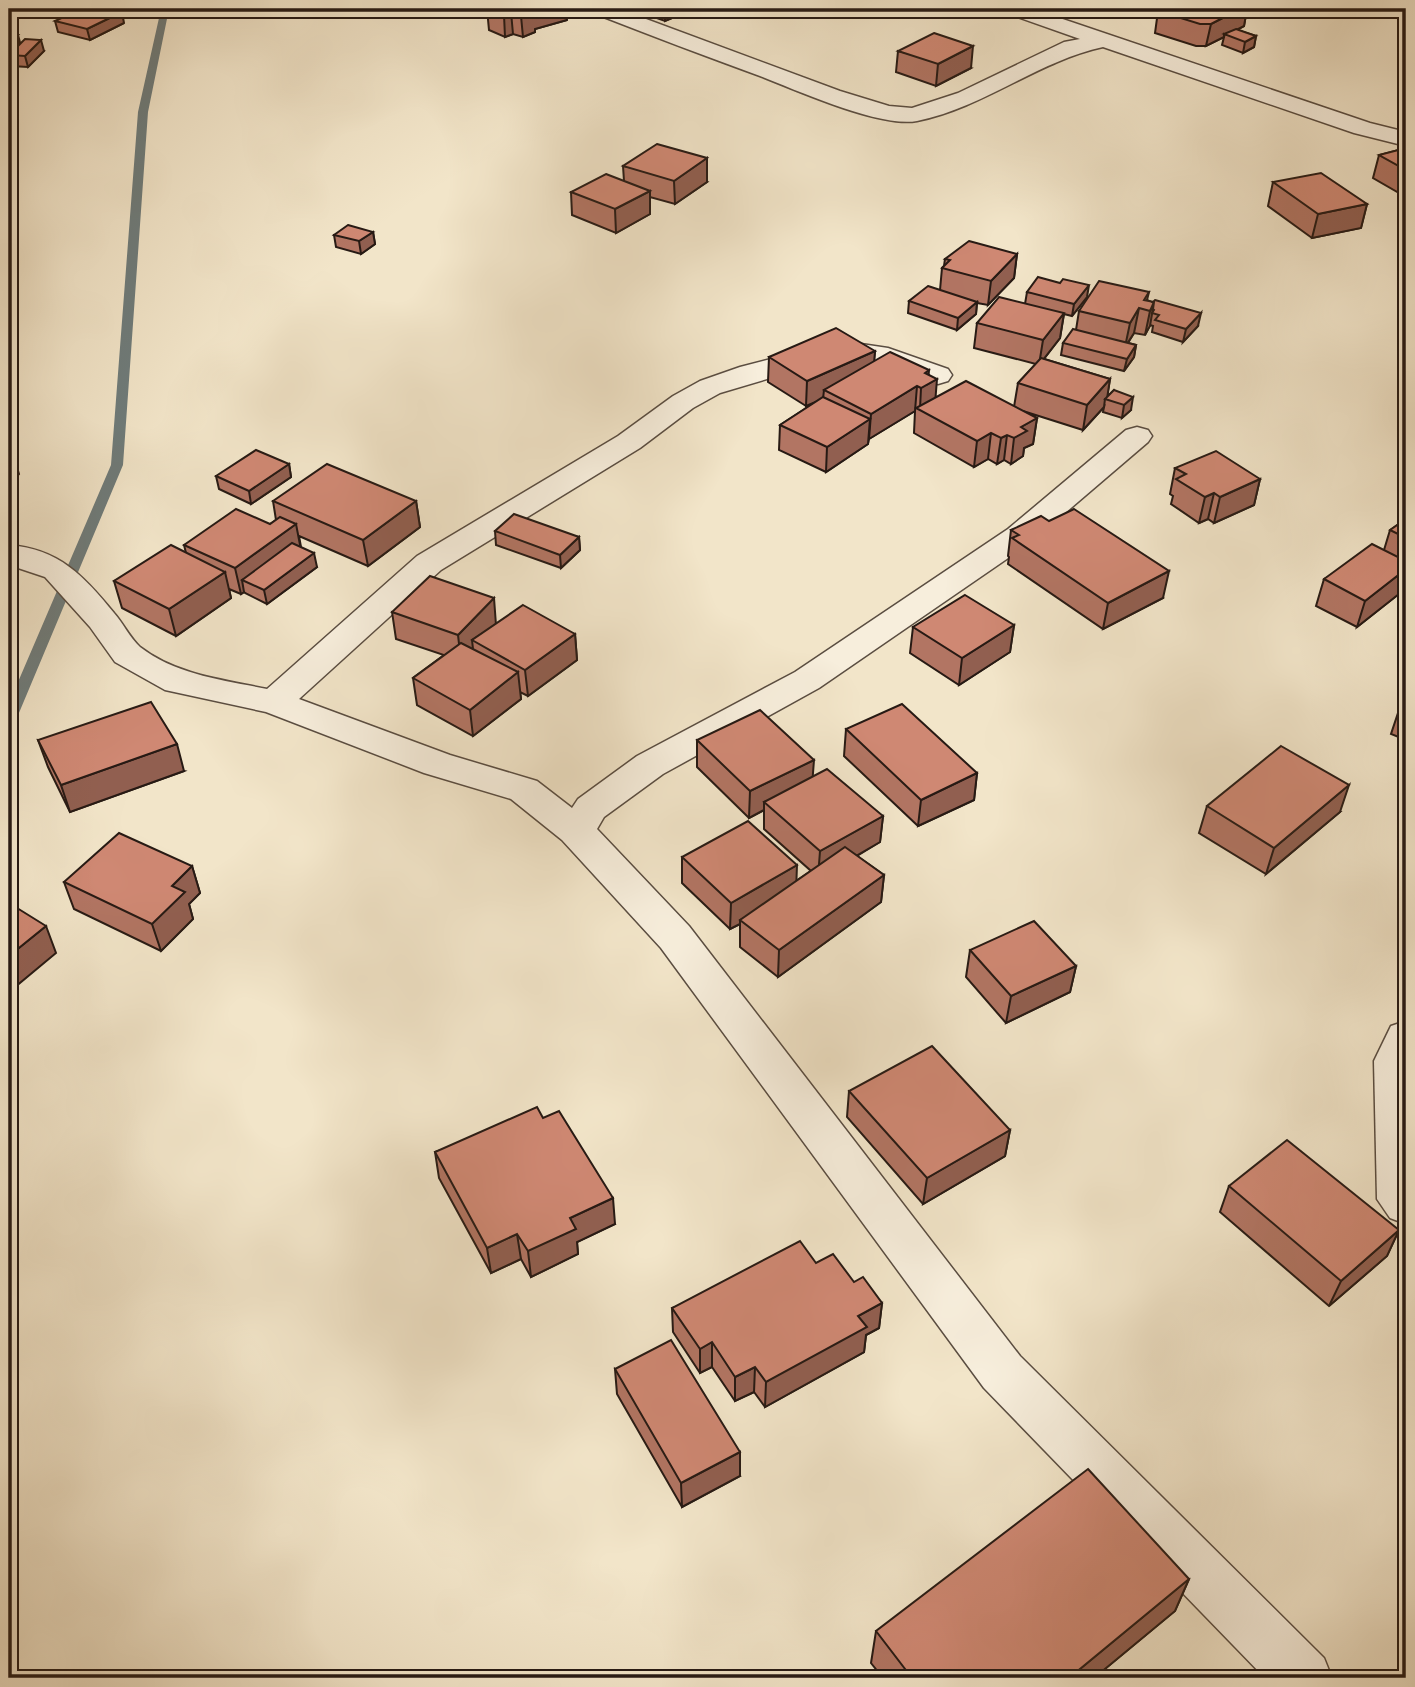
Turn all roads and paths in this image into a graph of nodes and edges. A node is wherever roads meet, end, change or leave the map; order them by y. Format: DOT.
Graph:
graph roads {
  1 [pos="1013,9"];
  2 [pos="603,10"];
  3 [pos="1106,40"];
  4 [pos="1406,139"];
  5 [pos="938,375"];
  6 [pos="1137,436"];
  7 [pos="29,561"];
  8 [pos="274,702"];
  9 [pos="576,831"];
  10 [pos="1406,1038"];
  11 [pos="1406,1204"];
  12 [pos="1304,1678"];
  1 -- 3 [label="street"];
  2 -- 3 [label="street"];
  3 -- 4 [label="street"];
  5 -- 8 [label="street"];
  6 -- 9 [label="street"];
  7 -- 8 [label="street"];
  8 -- 9 [label="street"];
  9 -- 12 [label="street"];
  10 -- 11 [label="street"];
}
